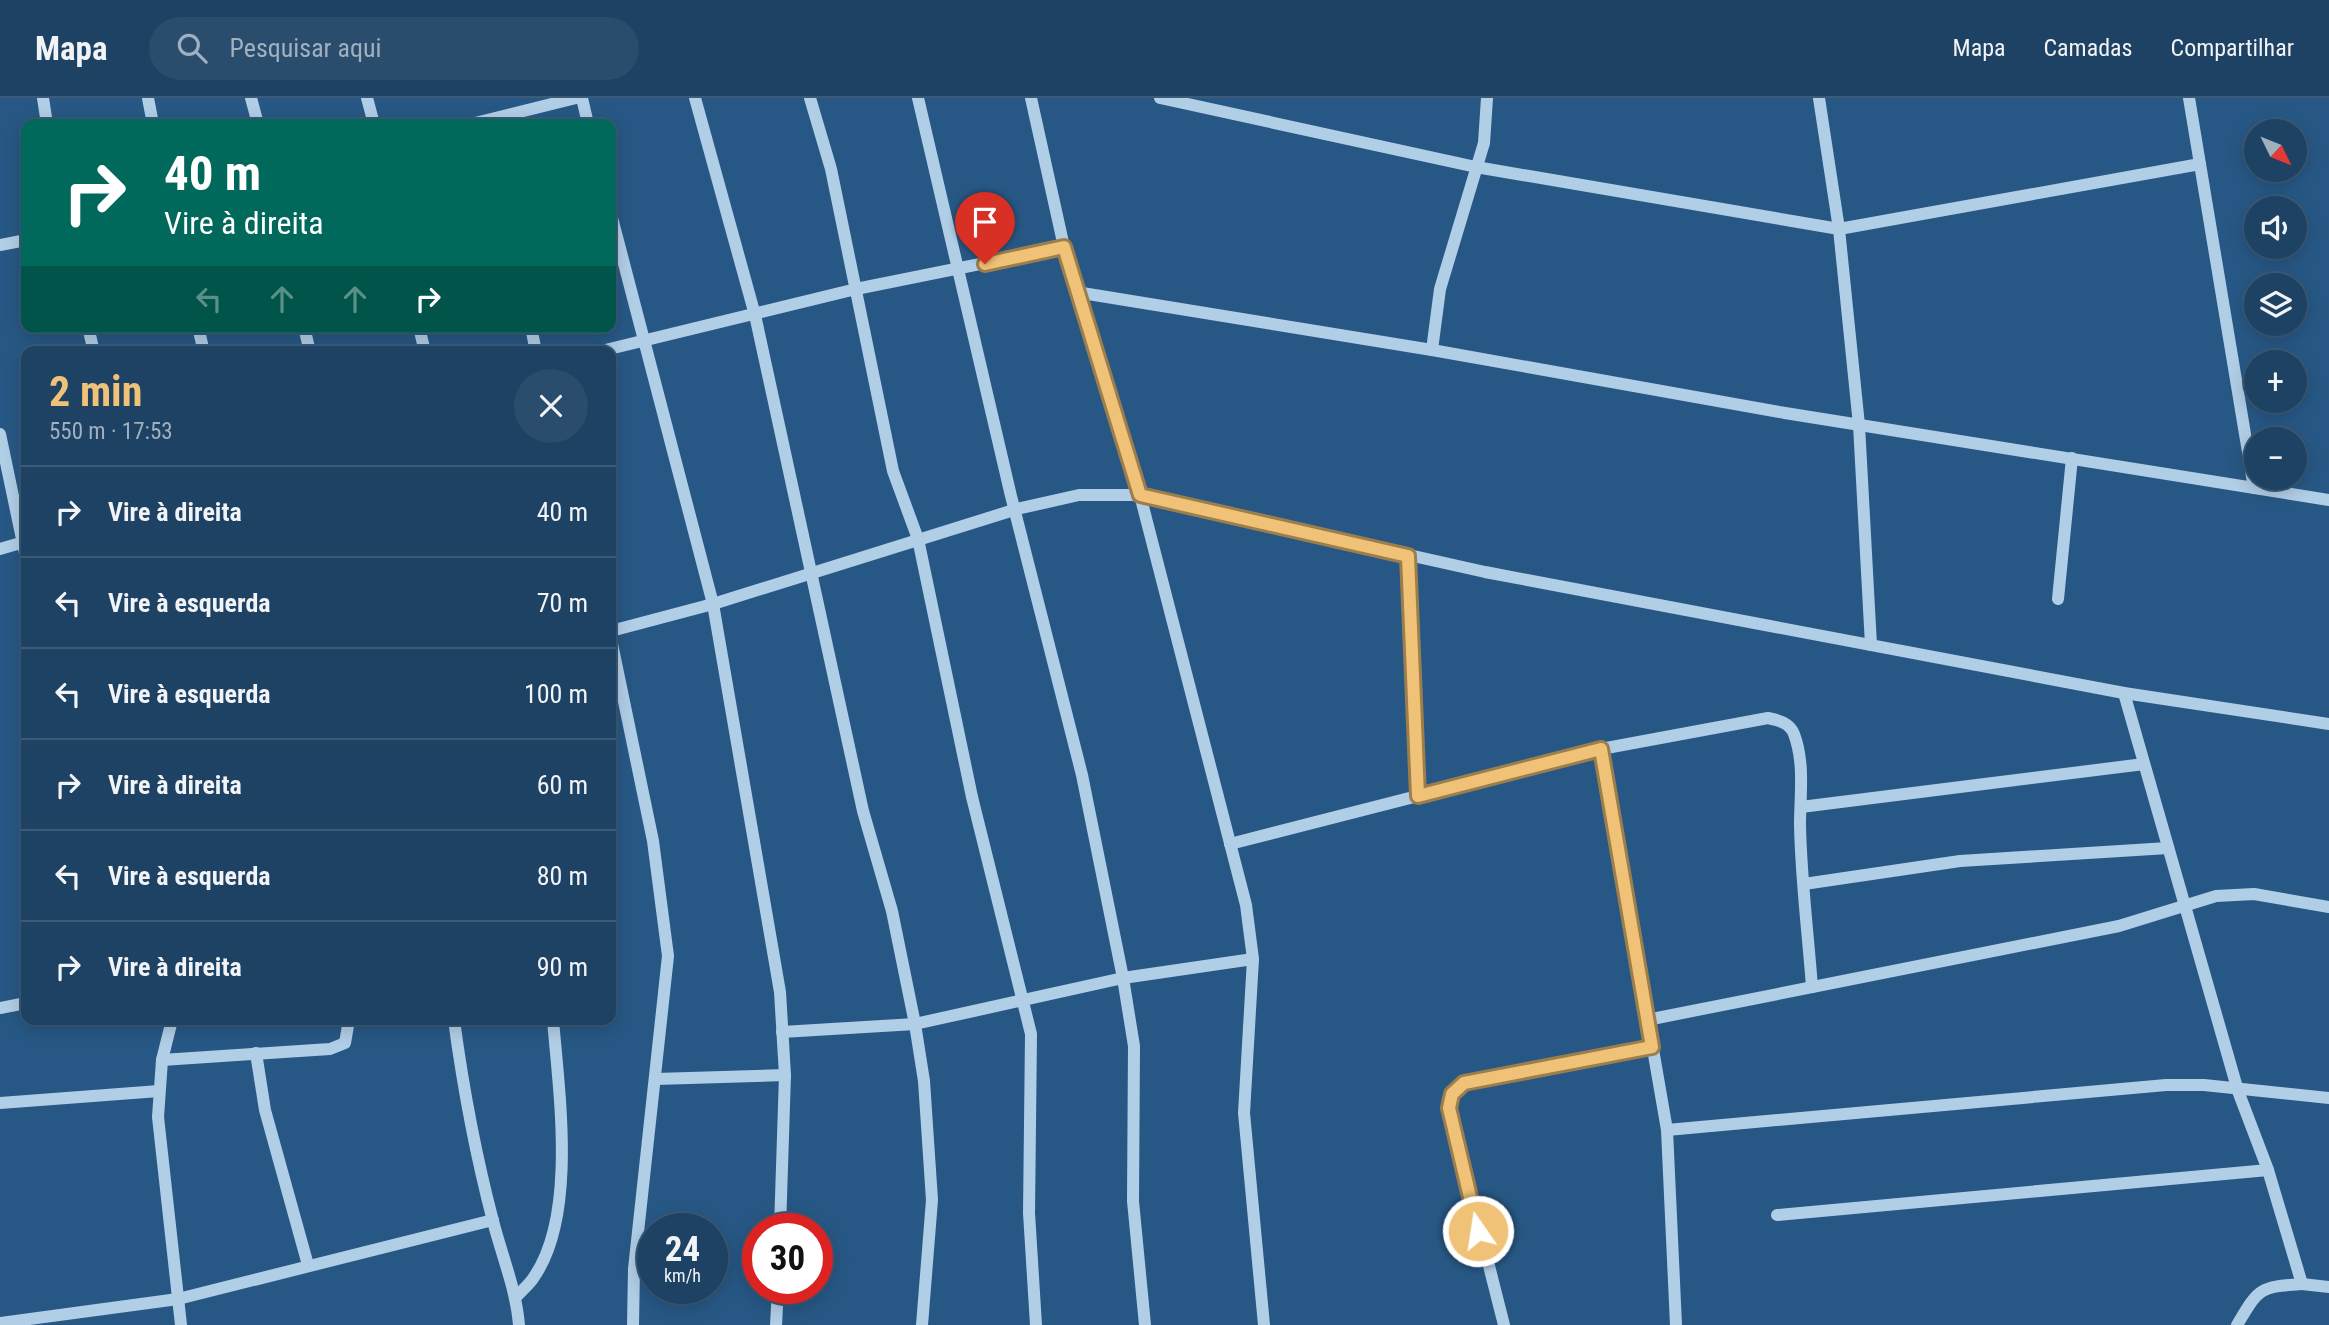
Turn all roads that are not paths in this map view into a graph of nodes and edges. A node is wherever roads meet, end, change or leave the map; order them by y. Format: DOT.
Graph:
graph roads {
  1 [pos="43,98"];
  2 [pos="148,98"];
  3 [pos="251,98"];
  4 [pos="367,98"];
  5 [pos="576,98"];
  6 [pos="582,98"];
  7 [pos="695,98"];
  8 [pos="810,98"];
  9 [pos="918,98"];
  10 [pos="1031,98"];
  11 [pos="1160,98"];
  12 [pos="1487,98"];
  13 [pos="1819,98"];
  14 [pos="2189,98"];
  15 [pos="46,119"];
  16 [pos="152,119"];
  17 [pos="257,119"];
  18 [pos="373,119"];
  19 [pos="496,119"];
  20 [pos="587,119"];
  21 [pos="2200,164"];
  22 [pos="1476,167"];
  23 [pos="1839,229"];
  24 [pos="616,234"];
  25 [pos="21,241"];
  26 [pos="0,245"];
  27 [pos="1064,247"];
  28 [pos="959,270"];
  29 [pos="856,289"];
  30 [pos="1076,292"];
  31 [pos="755,315"];
  32 [pos="643,343"];
  33 [pos="616,348"];
  34 [pos="1432,350"];
  35 [pos="1859,425"];
  36 [pos="2244,428"];
  37 [pos="0,434"];
  38 [pos="2072,458"];
  39 [pos="2244,486"];
  40 [pos="2266,490"];
  41 [pos="1140,495"];
  42 [pos="2329,500"];
  43 [pos="1017,509"];
  44 [pos="21,522"];
  45 [pos="21,536"];
  46 [pos="918,539"];
  47 [pos="0,548"];
  48 [pos="1408,556"];
  49 [pos="813,572"];
  50 [pos="2058,599"];
  51 [pos="713,604"];
  52 [pos="616,630"];
  53 [pos="1871,645"];
  54 [pos="616,663"];
  55 [pos="2124,692"];
  56 [pos="2329,724"];
  57 [pos="1601,749"];
  58 [pos="2144,764"];
  59 [pos="1418,796"];
  60 [pos="1801,807"];
  61 [pos="1230,844"];
  62 [pos="2168,848"];
  63 [pos="1804,884"];
  64 [pos="2184,907"];
  65 [pos="2329,907"];
  66 [pos="1253,958"];
  67 [pos="1123,978"];
  68 [pos="1812,987"];
  69 [pos="1021,999"];
  70 [pos="21,1004"];
  71 [pos="0,1008"];
  72 [pos="1647,1020"];
  73 [pos="915,1024"];
  74 [pos="171,1025"];
  75 [pos="348,1025"];
  76 [pos="455,1025"];
  77 [pos="553,1025"];
  78 [pos="782,1032"];
  79 [pos="1652,1047"];
  80 [pos="256,1053"];
  81 [pos="162,1060"];
  82 [pos="785,1075"];
  83 [pos="656,1079"];
  84 [pos="159,1091"];
  85 [pos="2238,1091"];
  86 [pos="2329,1098"];
  87 [pos="0,1103"];
  88 [pos="1667,1130"];
  89 [pos="2268,1170"];
  90 [pos="780,1213"];
  91 [pos="1777,1215"];
  92 [pos="493,1220"];
  93 [pos="308,1265"];
  94 [pos="2302,1284"];
  95 [pos="2329,1287"];
  96 [pos="516,1297"];
  97 [pos="178,1298"];
  98 [pos="777,1304"];
  99 [pos="0,1323"];
  100 [pos="181,1325"];
  101 [pos="519,1325"];
  102 [pos="633,1325"];
  103 [pos="776,1325"];
  104 [pos="922,1325"];
  105 [pos="1036,1325"];
  106 [pos="1145,1325"];
  107 [pos="1264,1325"];
  108 [pos="1504,1325"];
  109 [pos="1676,1325"];
  110 [pos="2237,1325"];
  1 -- 15 [label="street"];
  2 -- 16 [label="street"];
  3 -- 17 [label="street"];
  4 -- 18 [label="street"];
  5 -- 19 [label="street"];
  6 -- 20 [label="street"];
  7 -- 31 [label="street"];
  8 -- 29 [label="street"];
  9 -- 28 [label="street"];
  10 -- 27 [label="street"];
  11 -- 22 [label="street"];
  12 -- 22 [label="street"];
  13 -- 23 [label="street"];
  14 -- 21 [label="street"];
  21 -- 23 [label="street"];
  21 -- 36 [label="street"];
  22 -- 23 [label="street"];
  22 -- 34 [label="street"];
  23 -- 35 [label="street"];
  24 -- 32 [label="street"];
  25 -- 26 [label="street"];
  27 -- 28 [label="street"];
  27 -- 30 [label="street"];
  28 -- 29 [label="street"];
  28 -- 43 [label="street"];
  29 -- 31 [label="street"];
  29 -- 46 [label="street"];
  30 -- 34 [label="street"];
  30 -- 41 [label="street"];
  31 -- 32 [label="street"];
  31 -- 49 [label="street"];
  32 -- 33 [label="street"];
  32 -- 51 [label="street"];
  34 -- 35 [label="street"];
  35 -- 38 [label="street"];
  35 -- 53 [label="street"];
  37 -- 44 [label="street"];
  38 -- 39 [label="street"];
  38 -- 50 [label="street"];
  40 -- 42 [label="street"];
  41 -- 43 [label="street"];
  41 -- 48 [label="street"];
  41 -- 61 [label="street"];
  43 -- 46 [label="street"];
  43 -- 67 [label="street"];
  45 -- 47 [label="street"];
  46 -- 49 [label="street"];
  46 -- 69 [label="street"];
  48 -- 53 [label="street"];
  48 -- 59 [label="street"];
  49 -- 51 [label="street"];
  49 -- 73 [label="street"];
  51 -- 52 [label="street"];
  51 -- 78 [label="street"];
  53 -- 55 [label="street"];
  54 -- 83 [label="street"];
  55 -- 56 [label="street"];
  55 -- 58 [label="street"];
  57 -- 59 [label="street"];
  57 -- 60 [label="street"];
  57 -- 72 [label="street"];
  58 -- 60 [label="street"];
  58 -- 62 [label="street"];
  59 -- 61 [label="street"];
  60 -- 63 [label="street"];
  61 -- 66 [label="street"];
  62 -- 63 [label="street"];
  62 -- 64 [label="street"];
  63 -- 68 [label="street"];
  64 -- 65 [label="street"];
  64 -- 68 [label="street"];
  64 -- 85 [label="street"];
  66 -- 67 [label="street"];
  66 -- 107 [label="street"];
  67 -- 69 [label="street"];
  67 -- 106 [label="street"];
  68 -- 72 [label="street"];
  69 -- 73 [label="street"];
  69 -- 105 [label="street"];
  70 -- 71 [label="street"];
  72 -- 79 [label="street"];
  73 -- 78 [label="street"];
  73 -- 104 [label="street"];
  74 -- 81 [label="street"];
  75 -- 80 [label="street"];
  76 -- 92 [label="street"];
  77 -- 96 [label="street"];
  78 -- 82 [label="street"];
  79 -- 88 [label="street"];
  79 -- 108 [label="street"];
  80 -- 81 [label="street"];
  80 -- 93 [label="street"];
  81 -- 84 [label="street"];
  82 -- 83 [label="street"];
  82 -- 90 [label="street"];
  83 -- 102 [label="street"];
  84 -- 87 [label="street"];
  84 -- 97 [label="street"];
  85 -- 86 [label="street"];
  85 -- 88 [label="street"];
  85 -- 89 [label="street"];
  88 -- 109 [label="street"];
  89 -- 91 [label="street"];
  89 -- 94 [label="street"];
  92 -- 93 [label="street"];
  92 -- 96 [label="street"];
  93 -- 97 [label="street"];
  94 -- 95 [label="street"];
  94 -- 110 [label="street"];
  96 -- 101 [label="street"];
  97 -- 99 [label="street"];
  97 -- 100 [label="street"];
  98 -- 103 [label="street"];
}
